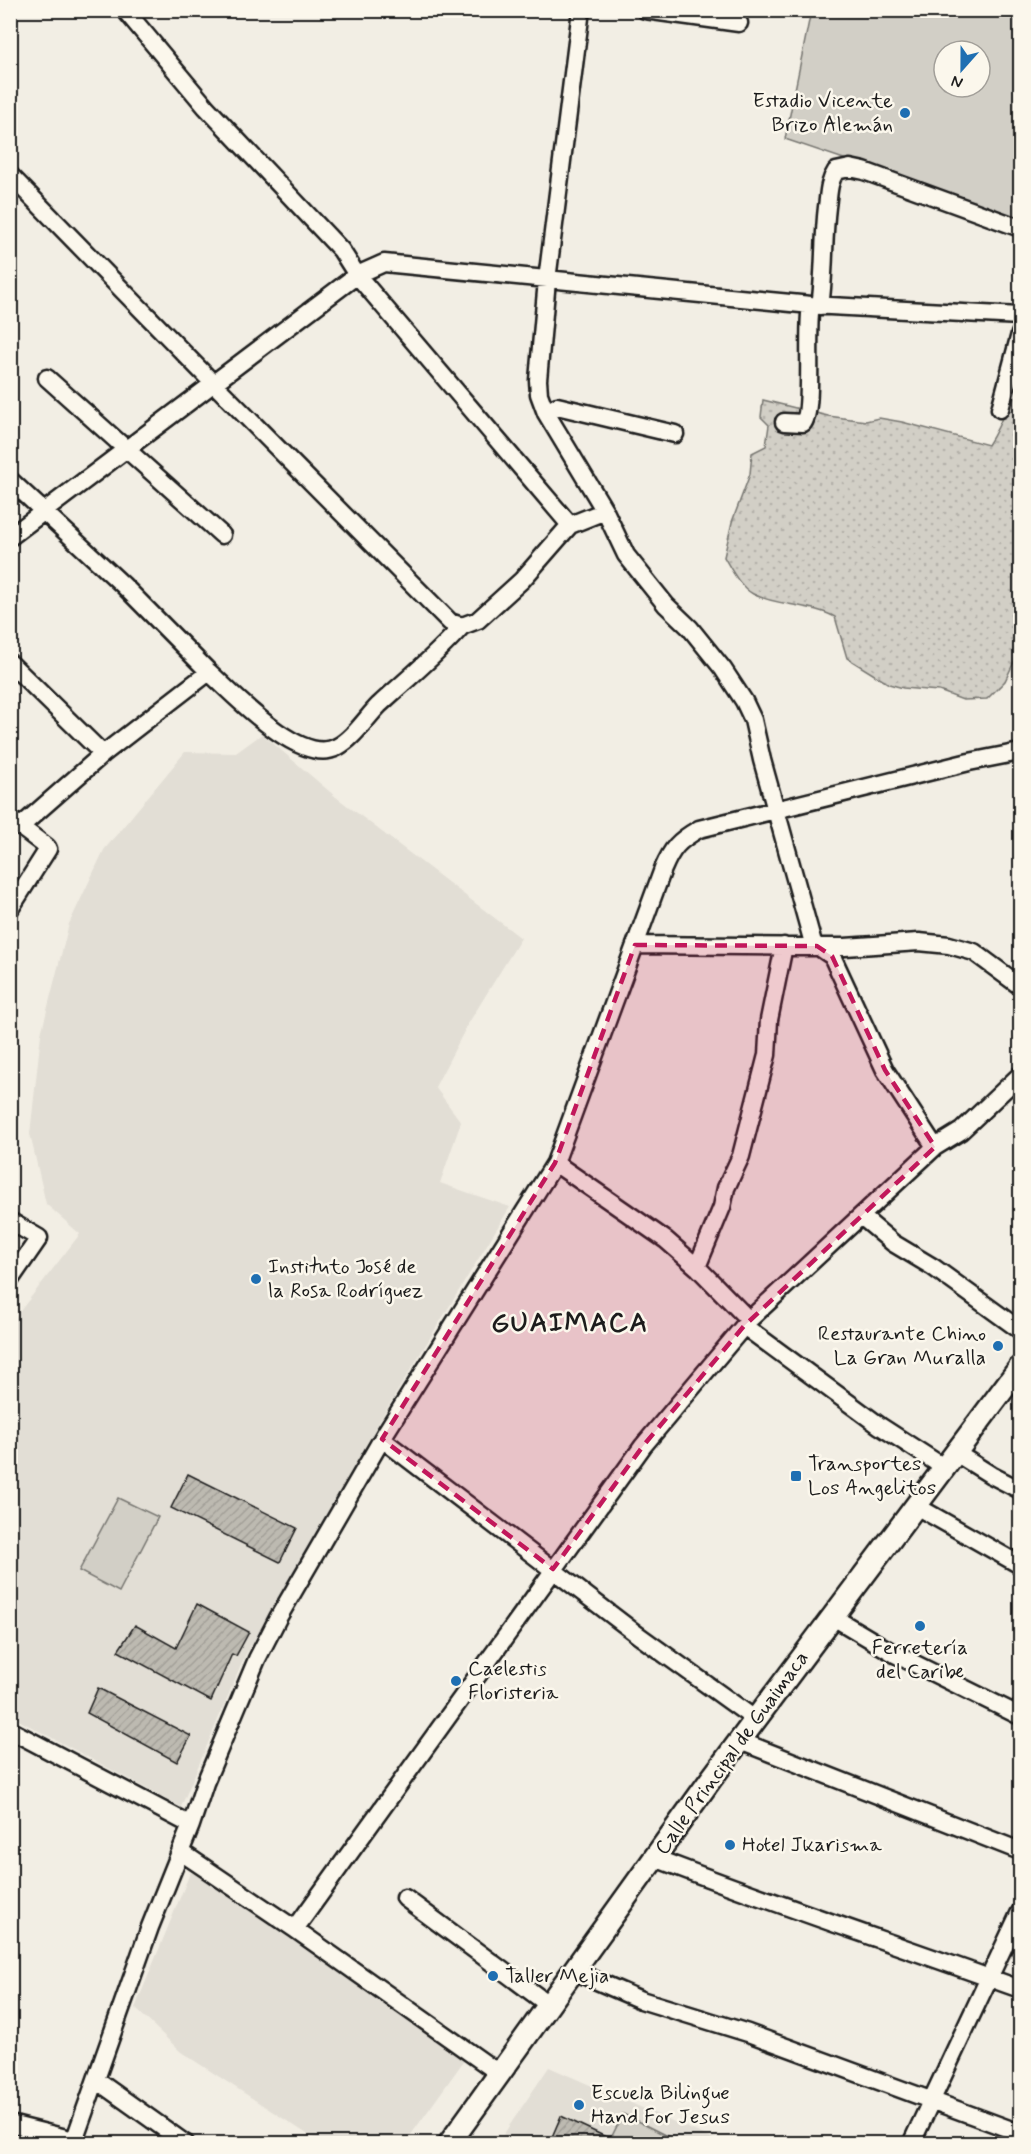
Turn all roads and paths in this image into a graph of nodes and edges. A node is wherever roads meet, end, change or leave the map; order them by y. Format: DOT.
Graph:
graph roads {
  1 [pos="125,10"];
  2 [pos="581,10"];
  3 [pos="645,10"];
  4 [pos="739,23"];
  5 [pos="10,175"];
  6 [pos="1020,228"];
  7 [pos="357,275"];
  8 [pos="547,280"];
  9 [pos="815,306"];
  10 [pos="1020,316"];
  11 [pos="1020,334"];
  12 [pos="47,378"];
  13 [pos="214,384"];
  14 [pos="1000,409"];
  15 [pos="546,413"];
  16 [pos="784,422"];
  17 [pos="675,434"];
  18 [pos="126,449"];
  19 [pos="10,480"];
  20 [pos="605,511"];
  21 [pos="44,512"];
  22 [pos="570,525"];
  23 [pos="222,535"];
  24 [pos="10,537"];
  25 [pos="462,626"];
  26 [pos="10,663"];
  27 [pos="209,672"];
  28 [pos="1020,753"];
  29 [pos="103,754"];
  30 [pos="776,810"];
  31 [pos="15,823"];
  32 [pos="10,909"];
  33 [pos="635,945"];
  34 [pos="784,946"];
  35 [pos="817,946"];
  36 [pos="1020,986"];
  37 [pos="1020,1075"];
  38 [pos="935,1147"];
  39 [pos="555,1163"];
  40 [pos="861,1216"];
  41 [pos="10,1221"];
  42 [pos="697,1267"];
  43 [pos="10,1280"];
  44 [pos="747,1323"];
  45 [pos="1020,1330"];
  46 [pos="1020,1367"];
  47 [pos="382,1439"];
  48 [pos="950,1461"];
  49 [pos="1020,1490"];
  50 [pos="916,1506"];
  51 [pos="1020,1565"];
  52 [pos="553,1569"];
  53 [pos="833,1617"];
  54 [pos="1020,1716"];
  55 [pos="756,1720"];
  56 [pos="10,1730"];
  57 [pos="740,1741"];
  58 [pos="191,1825"];
  59 [pos="1020,1851"];
  60 [pos="181,1852"];
  61 [pos="655,1858"];
  62 [pos="405,1898"];
  63 [pos="1020,1912"];
  64 [pos="295,1929"];
  65 [pos="574,1971"];
  66 [pos="989,1978"];
  67 [pos="1020,1989"];
  68 [pos="549,2005"];
  69 [pos="500,2074"];
  70 [pos="96,2080"];
  71 [pos="929,2101"];
  72 [pos="10,2124"];
  73 [pos="1020,2133"];
  74 [pos="74,2142"];
  75 [pos="186,2144"];
  76 [pos="449,2144"];
  77 [pos="911,2144"];
  1 -- 7 [label="street"];
  2 -- 8 [label="street"];
  3 -- 4 [label="street"];
  5 -- 13 [label="street"];
  6 -- 9 [label="street"];
  7 -- 8 [label="street"];
  7 -- 13 [label="street"];
  7 -- 22 [label="street"];
  8 -- 9 [label="street"];
  8 -- 15 [label="street"];
  9 -- 10 [label="street"];
  9 -- 16 [label="street"];
  11 -- 14 [label="street"];
  12 -- 18 [label="street"];
  13 -- 18 [label="street"];
  13 -- 25 [label="street"];
  15 -- 17 [label="street"];
  15 -- 20 [label="street"];
  18 -- 21 [label="street"];
  18 -- 23 [label="street"];
  19 -- 21 [label="street"];
  20 -- 22 [label="street"];
  20 -- 30 [label="street"];
  21 -- 24 [label="street"];
  21 -- 27 [label="street"];
  22 -- 25 [label="street"];
  25 -- 27 [label="street"];
  26 -- 29 [label="street"];
  27 -- 29 [label="street"];
  28 -- 30 [label="street"];
  29 -- 31 [label="street"];
  30 -- 33 [label="street"];
  30 -- 35 [label="street"];
  31 -- 32 [label="street"];
  33 -- 34 [label="street"];
  33 -- 39 [label="street"];
  34 -- 35 [label="street"];
  34 -- 42 [label="street"];
  35 -- 36 [label="street"];
  35 -- 38 [label="street"];
  37 -- 38 [label="street"];
  38 -- 40 [label="street"];
  39 -- 42 [label="street"];
  39 -- 47 [label="street"];
  40 -- 44 [label="street"];
  40 -- 45 [label="street"];
  41 -- 43 [label="street"];
  42 -- 44 [label="street"];
  44 -- 48 [label="street"];
  44 -- 52 [label="street"];
  46 -- 48 [label="main road, Calle Principal de Guaimaca"];
  47 -- 52 [label="street"];
  47 -- 58 [label="street"];
  48 -- 49 [label="street"];
  48 -- 50 [label="main road, Calle Principal de Guaimaca"];
  50 -- 51 [label="street"];
  50 -- 53 [label="main road, Calle Principal de Guaimaca"];
  52 -- 55 [label="street"];
  52 -- 64 [label="street"];
  53 -- 54 [label="street"];
  53 -- 55 [label="main road, Calle Principal de Guaimaca"];
  55 -- 57 [label="main road, Calle Principal de Guaimaca"];
  56 -- 58 [label="street"];
  57 -- 59 [label="street"];
  57 -- 61 [label="main road, Calle Principal de Guaimaca"];
  58 -- 60 [label="street"];
  60 -- 64 [label="street"];
  60 -- 70 [label="street"];
  61 -- 65 [label="main road, Calle Principal de Guaimaca"];
  61 -- 66 [label="street"];
  62 -- 68 [label="street"];
  63 -- 66 [label="street"];
  64 -- 69 [label="street"];
  65 -- 68 [label="main road, Calle Principal de Guaimaca"];
  65 -- 71 [label="street"];
  66 -- 67 [label="street"];
  66 -- 71 [label="street"];
  68 -- 69 [label="main road, Calle Principal de Guaimaca"];
  69 -- 76 [label="main road, Calle Principal de Guaimaca"];
  70 -- 74 [label="street"];
  70 -- 75 [label="street"];
  71 -- 73 [label="street"];
  71 -- 77 [label="street"];
  72 -- 74 [label="street"];
}
